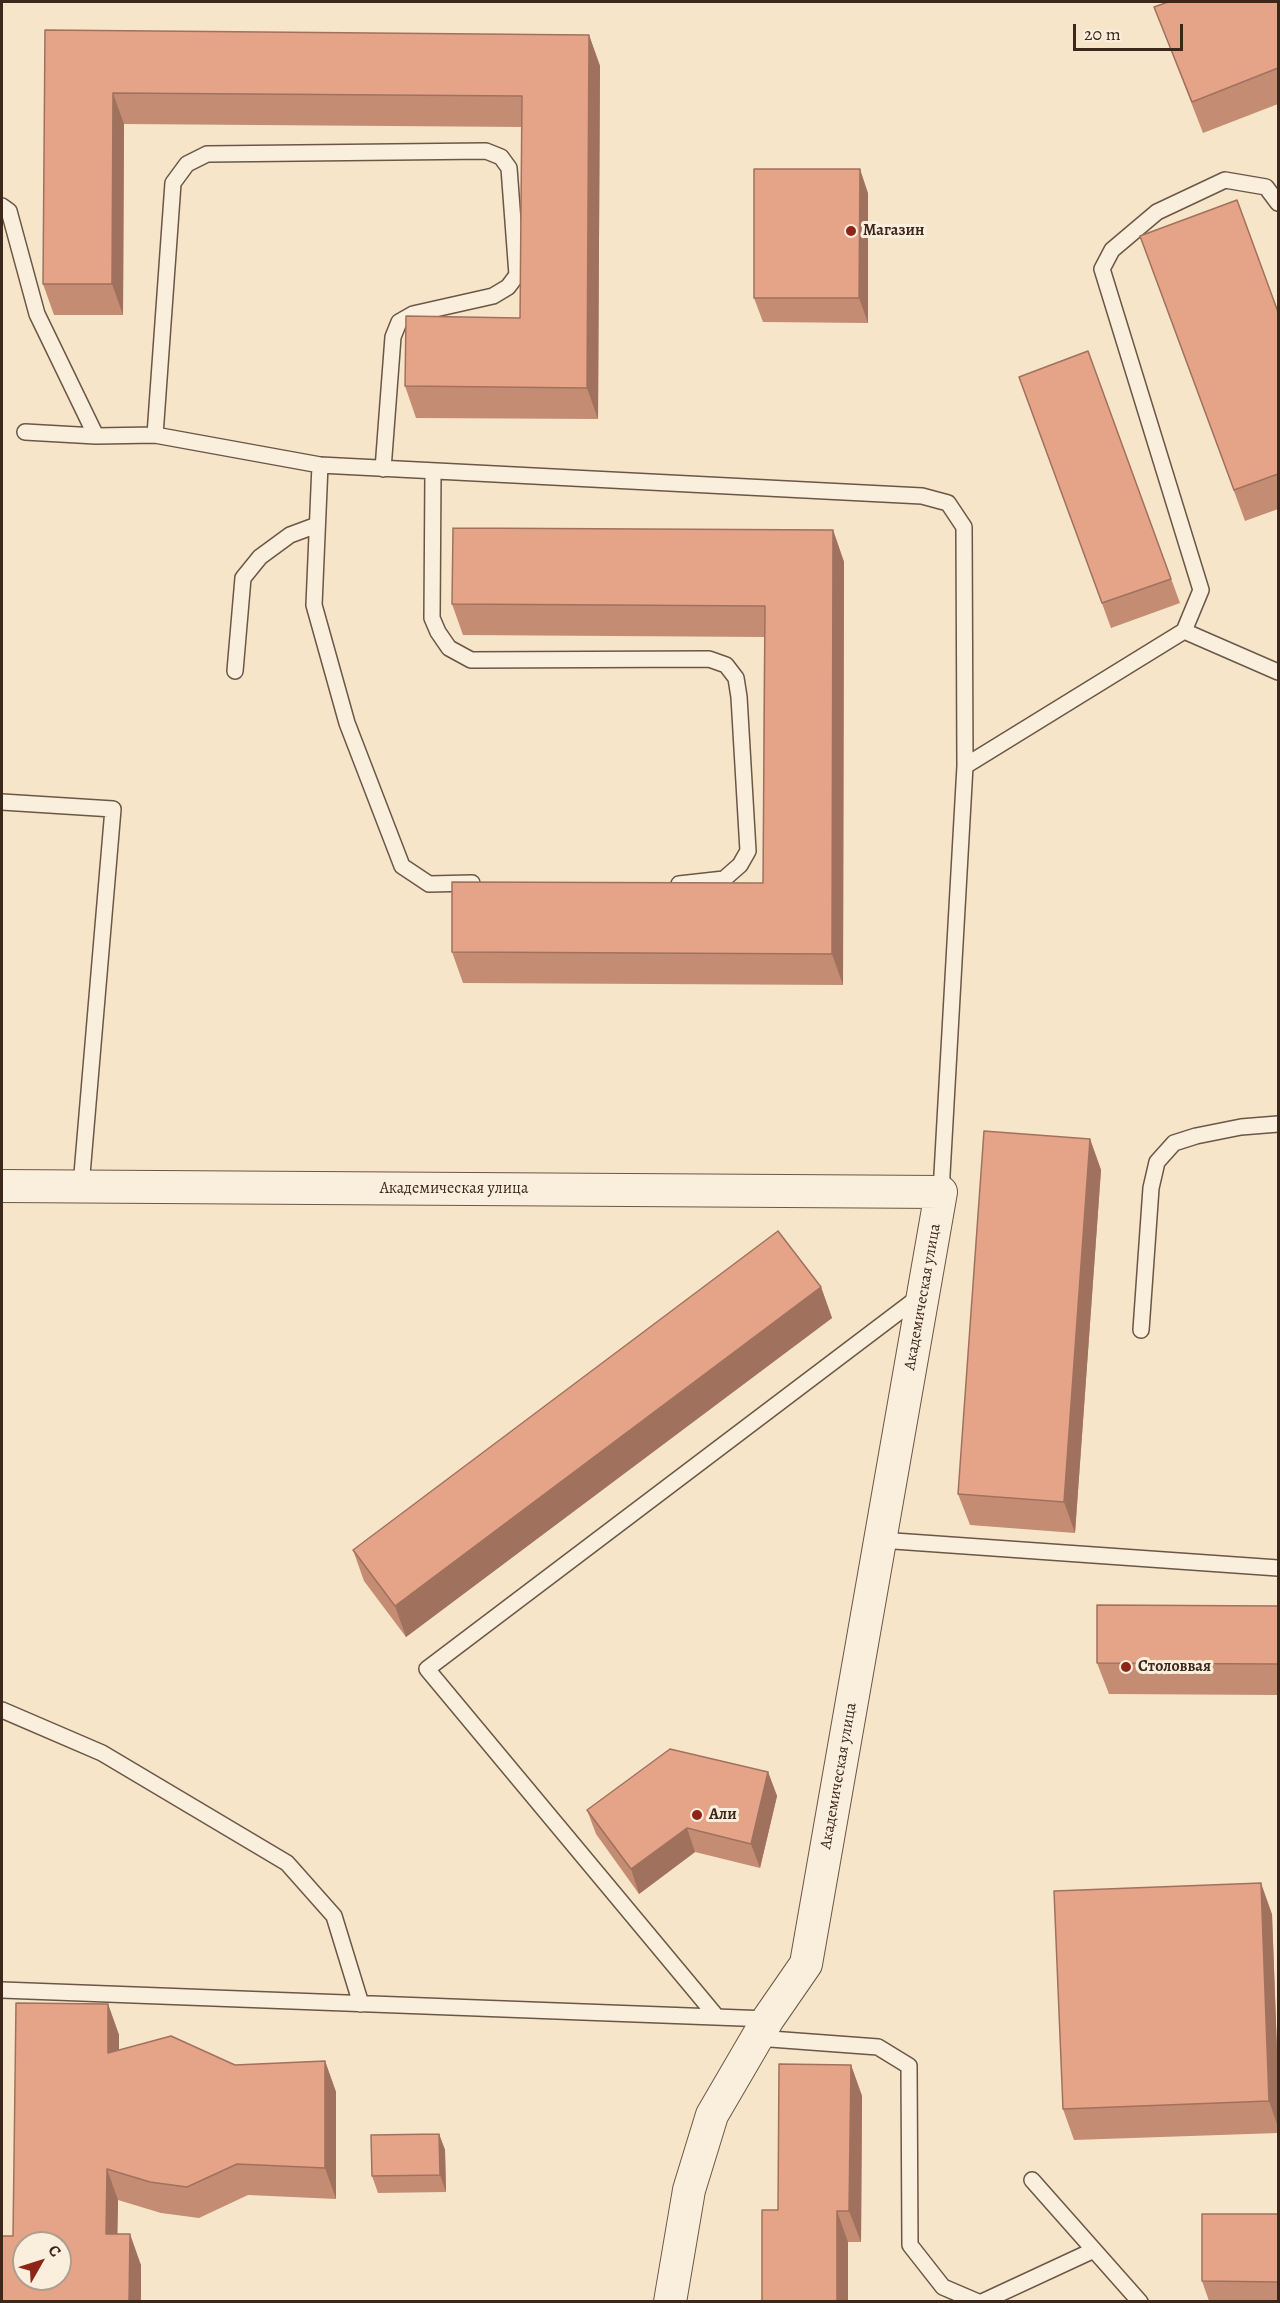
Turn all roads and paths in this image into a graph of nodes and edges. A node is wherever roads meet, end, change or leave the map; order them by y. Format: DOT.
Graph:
graph roads {
  1 [pos="1278,203"];
  2 [pos="2,206"];
  3 [pos="24,432"];
  4 [pos="155,435"];
  5 [pos="96,436"];
  6 [pos="320,465"];
  7 [pos="383,469"];
  8 [pos="433,471"];
  9 [pos="317,525"];
  10 [pos="1184,631"];
  11 [pos="235,671"];
  12 [pos="1278,672"];
  13 [pos="965,766"];
  14 [pos="2,802"];
  15 [pos="482,883"];
  16 [pos="666,884"];
  17 [pos="1278,1124"];
  18 [pos="2,1186"];
  19 [pos="81,1186"];
  20 [pos="941,1192"];
  21 [pos="923,1293"];
  22 [pos="1141,1330"];
  23 [pos="880,1540"];
  24 [pos="1278,1568"];
  25 [pos="2,1710"];
  26 [pos="2,1990"];
  27 [pos="361,2004"];
  28 [pos="717,2017"];
  29 [pos="762,2028"];
  30 [pos="1032,2180"];
  31 [pos="1094,2250"];
  32 [pos="670,2301"];
  33 [pos="980,2301"];
  34 [pos="1140,2301"];
  1 -- 10 [label="lane"];
  2 -- 5 [label="lane"];
  3 -- 5 [label="lane"];
  4 -- 5 [label="lane"];
  4 -- 6 [label="lane"];
  4 -- 7 [label="lane"];
  6 -- 7 [label="lane"];
  6 -- 9 [label="lane"];
  7 -- 8 [label="lane"];
  8 -- 13 [label="lane"];
  8 -- 16 [label="lane"];
  9 -- 11 [label="lane"];
  9 -- 15 [label="lane"];
  10 -- 12 [label="lane"];
  10 -- 13 [label="lane"];
  13 -- 20 [label="lane"];
  14 -- 19 [label="lane"];
  17 -- 22 [label="lane"];
  18 -- 19 [label="street, Академическая улица"];
  19 -- 20 [label="street, Академическая улица"];
  20 -- 21 [label="street, Академическая улица"];
  21 -- 23 [label="street, Академическая улица"];
  21 -- 28 [label="lane"];
  23 -- 24 [label="lane"];
  23 -- 29 [label="street, Академическая улица"];
  25 -- 27 [label="lane"];
  26 -- 27 [label="lane"];
  27 -- 28 [label="lane"];
  28 -- 29 [label="lane"];
  29 -- 32 [label="street, Академическая улица"];
  29 -- 33 [label="lane"];
  30 -- 31 [label="lane"];
  31 -- 33 [label="lane"];
  31 -- 34 [label="lane"];
}
